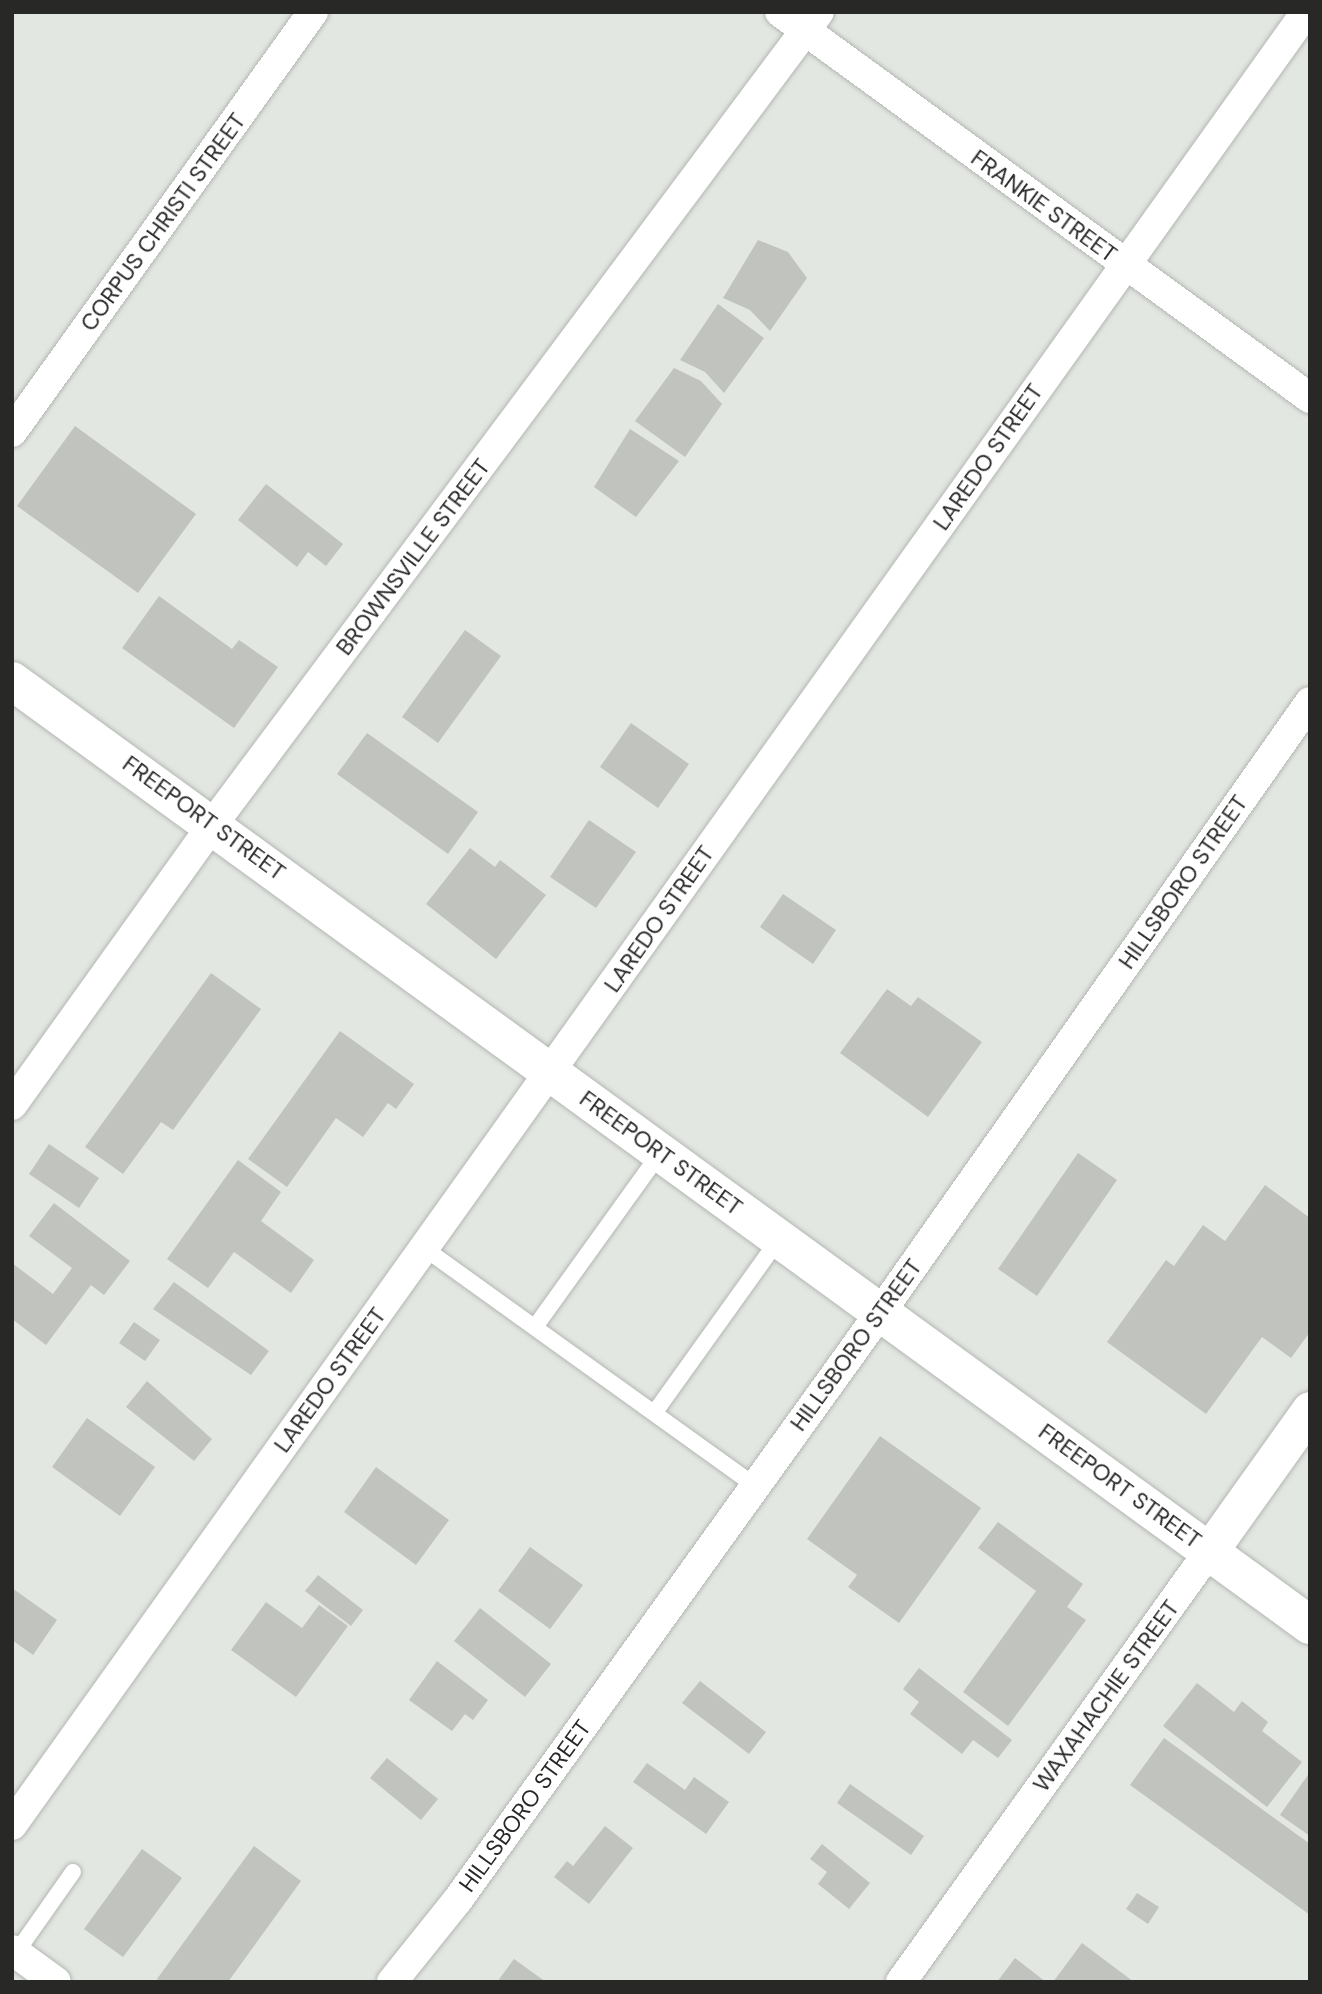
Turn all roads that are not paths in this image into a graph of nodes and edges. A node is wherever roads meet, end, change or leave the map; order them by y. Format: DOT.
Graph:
graph roads {
  1 [pos="313,12"];
  2 [pos="780,12"];
  3 [pos="1306,12"];
  4 [pos="813,21"];
  5 [pos="1125,265"];
  6 [pos="1310,398"];
  7 [pos="12,432"];
  8 [pos="12,681"];
  9 [pos="1310,702"];
  10 [pos="213,824"];
  11 [pos="551,1072"];
  12 [pos="12,1105"];
  13 [pos="660,1153"];
  14 [pos="779,1239"];
  15 [pos="424,1248"];
  16 [pos="880,1313"];
  17 [pos="535,1327"];
  18 [pos="1310,1410"];
  19 [pos="655,1412"];
  20 [pos="755,1486"];
  21 [pos="1210,1550"];
  22 [pos="1310,1625"];
  23 [pos="12,1825"];
  24 [pos="73,1872"];
  25 [pos="14,1952"];
  26 [pos="56,1982"];
  27 [pos="392,1982"];
  28 [pos="901,1982"];
  1 -- 7 [label="street, CORPUS CHRISTI STREET"];
  2 -- 4 [label="street, FRANKIE STREET"];
  3 -- 5 [label="street, LAREDO STREET"];
  4 -- 5 [label="street, FRANKIE STREET"];
  4 -- 10 [label="street, BROWNSVILLE STREET"];
  5 -- 6 [label="street, FRANKIE STREET"];
  5 -- 11 [label="street, LAREDO STREET"];
  8 -- 10 [label="main road, FREEPORT STREET"];
  9 -- 16 [label="street, HILLSBORO STREET"];
  10 -- 11 [label="main road, FREEPORT STREET"];
  10 -- 12 [label="street, BROWNSVILLE STREET"];
  11 -- 13 [label="main road, FREEPORT STREET"];
  11 -- 15 [label="street, LAREDO STREET"];
  13 -- 14 [label="main road, FREEPORT STREET"];
  13 -- 17 [label="lane"];
  14 -- 16 [label="main road, FREEPORT STREET"];
  14 -- 19 [label="lane"];
  15 -- 17 [label="lane"];
  15 -- 23 [label="street, LAREDO STREET"];
  16 -- 20 [label="street, HILLSBORO STREET"];
  16 -- 21 [label="main road, FREEPORT STREET"];
  17 -- 19 [label="lane"];
  18 -- 21 [label="street, WAXAHACHIE STREET"];
  19 -- 20 [label="lane"];
  20 -- 27 [label="street, HILLSBORO STREET"];
  21 -- 22 [label="main road, FREEPORT STREET"];
  21 -- 28 [label="street, WAXAHACHIE STREET"];
  24 -- 25 [label="lane"];
  25 -- 26 [label="street"];
}
